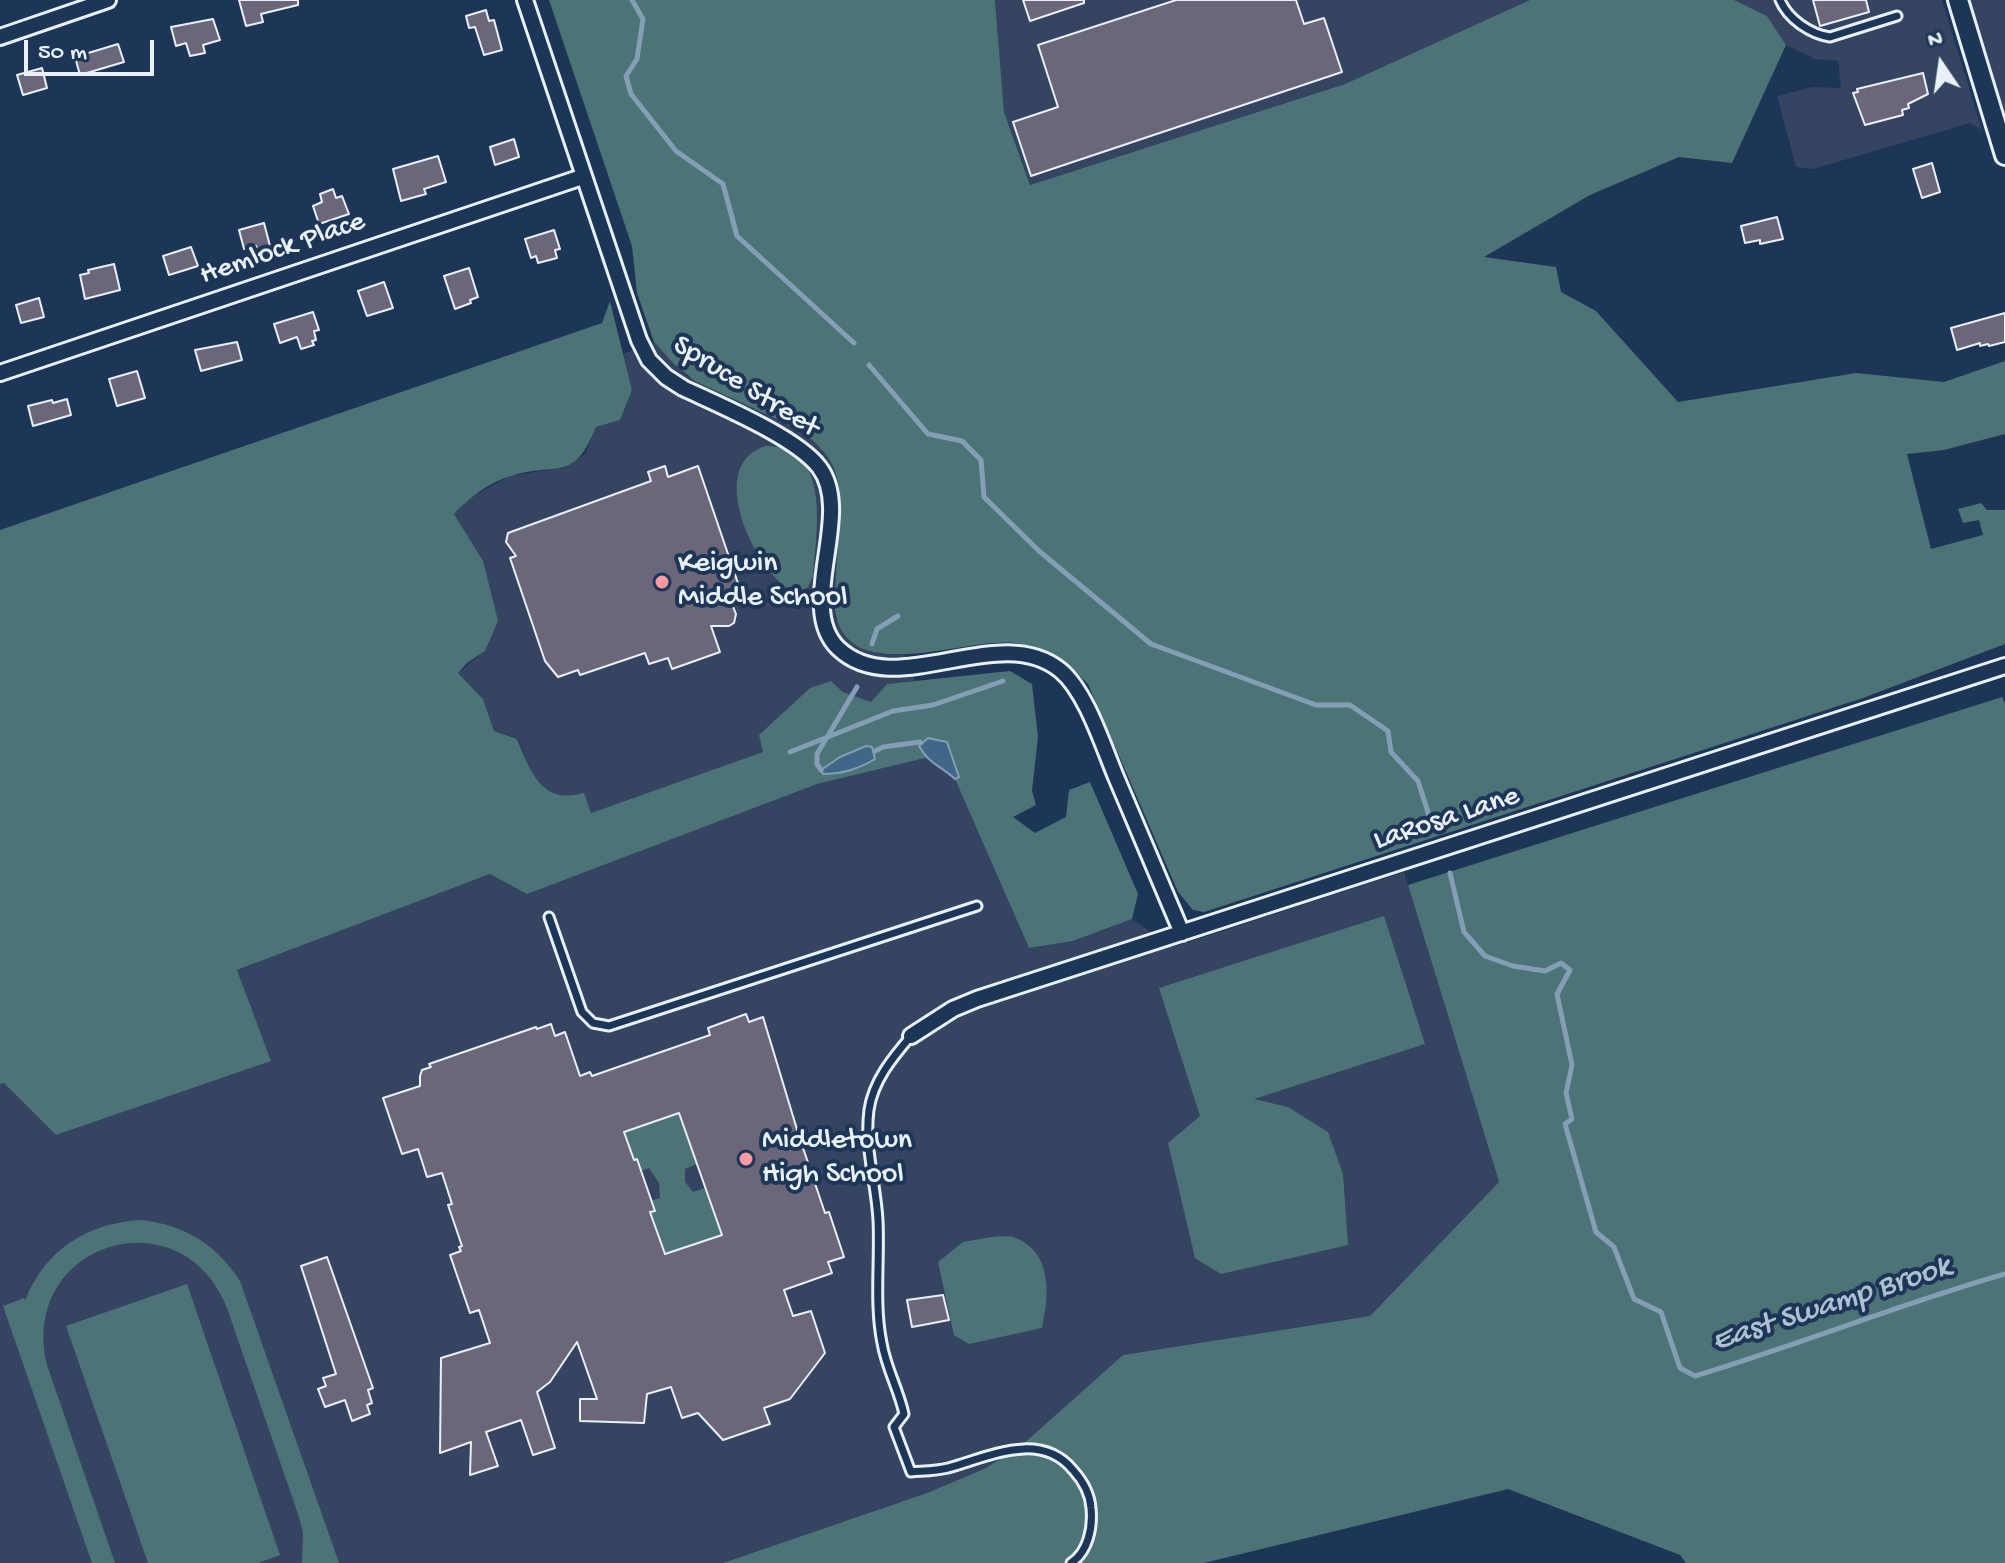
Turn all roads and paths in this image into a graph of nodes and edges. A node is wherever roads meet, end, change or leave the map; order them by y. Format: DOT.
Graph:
graph roads {
  1 [pos="108,0"];
  2 [pos="525,0"];
  3 [pos="1780,0"];
  4 [pos="1958,0"];
  5 [pos="1897,16"];
  6 [pos="0,37"];
  7 [pos="2005,155"];
  8 [pos="582,177"];
  9 [pos="0,373"];
  10 [pos="2005,666"];
  11 [pos="977,906"];
  12 [pos="549,917"];
  13 [pos="1182,933"];
  14 [pos="911,1036"];
  15 [pos="1071,1563"];
  1 -- 6 [label="street"];
  2 -- 8 [label="street, Spruce Street"];
  3 -- 5 [label="lane"];
  4 -- 7 [label="main road"];
  8 -- 9 [label="street, Hemlock Place"];
  8 -- 13 [label="street, Spruce Street"];
  10 -- 13 [label="street, LaRosa Lane"];
  11 -- 12 [label="lane"];
  13 -- 14 [label="street, LaRosa Lane"];
  14 -- 15 [label="lane"];
}
